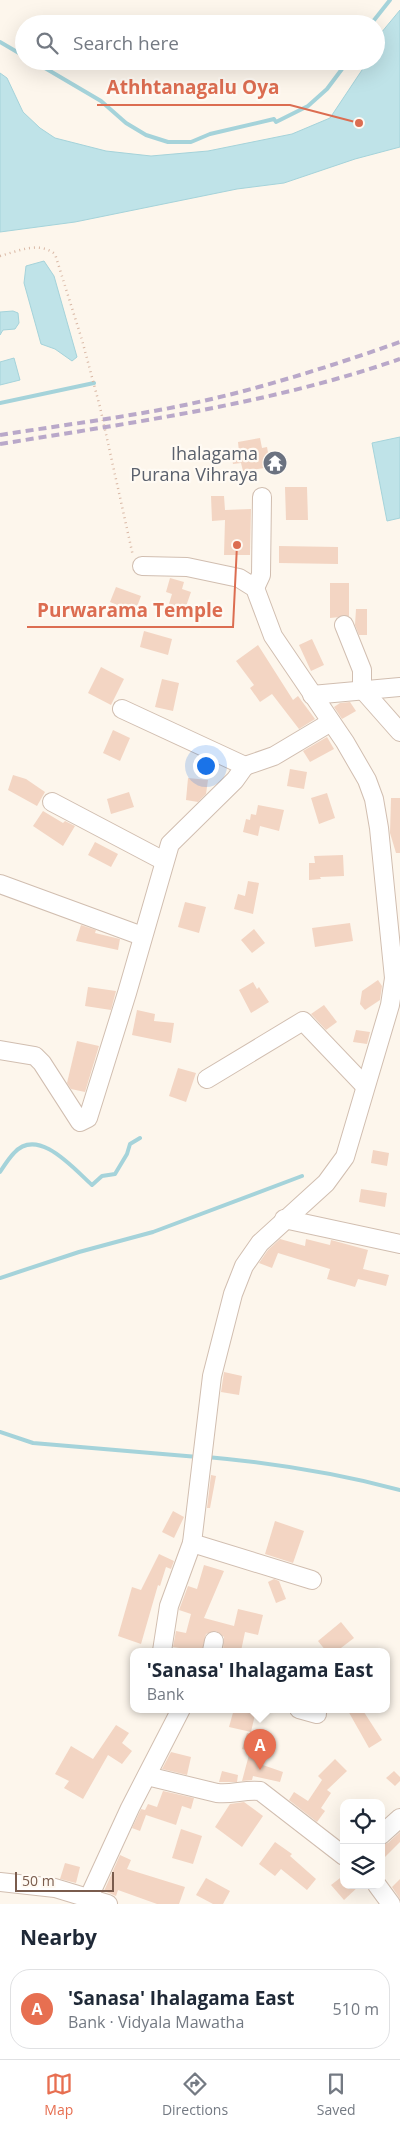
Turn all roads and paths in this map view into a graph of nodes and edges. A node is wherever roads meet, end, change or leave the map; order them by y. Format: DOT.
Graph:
graph roads {
  1 [pos="0,256"];
  2 [pos="262,496"];
  3 [pos="142,566"];
  4 [pos="255,588"];
  5 [pos="344,625"];
  6 [pos="400,687"];
  7 [pos="362,690"];
  8 [pos="312,695"];
  9 [pos="122,709"];
  10 [pos="331,722"];
  11 [pos="400,732"];
  12 [pos="245,766"];
  13 [pos="52,802"];
  14 [pos="164,861"];
  15 [pos="0,884"];
  16 [pos="142,936"];
  17 [pos="397,958"];
  18 [pos="0,1050"];
  19 [pos="208,1079"];
  20 [pos="366,1086"];
  21 [pos="284,1219"];
  22 [pos="400,1244"];
  23 [pos="192,1543"];
  24 [pos="312,1580"];
  25 [pos="162,1648"];
  26 [pos="179,1713"];
  27 [pos="313,1713"];
  28 [pos="317,1714"];
  29 [pos="147,1776"];
  30 [pos="400,1818"];
  31 [pos="385,1831"];
  32 [pos="340,1853"];
  33 [pos="0,1882"];
  34 [pos="380,1889"];
  35 [pos="89,1897"];
  36 [pos="108,1904"];
  37 [pos="391,1904"];
  1 -- 3 [label="path"];
  2 -- 4 [label="street"];
  3 -- 4 [label="street"];
  4 -- 8 [label="street"];
  5 -- 7 [label="street"];
  6 -- 7 [label="street"];
  7 -- 8 [label="street"];
  7 -- 11 [label="street"];
  8 -- 10 [label="street"];
  9 -- 12 [label="street"];
  10 -- 12 [label="street"];
  10 -- 17 [label="street"];
  12 -- 14 [label="street"];
  13 -- 14 [label="street"];
  14 -- 16 [label="street"];
  15 -- 16 [label="street"];
  16 -- 18 [label="street"];
  17 -- 20 [label="street"];
  19 -- 20 [label="street"];
  20 -- 21 [label="street"];
  21 -- 22 [label="street"];
  21 -- 23 [label="street"];
  23 -- 24 [label="street"];
  23 -- 25 [label="street"];
  26 -- 29 [label="street"];
  27 -- 28 [label="street"];
  29 -- 32 [label="street"];
  29 -- 35 [label="street"];
  30 -- 31 [label="street"];
  33 -- 35 [label="street"];
  34 -- 37 [label="street"];
  35 -- 36 [label="street"];
}
